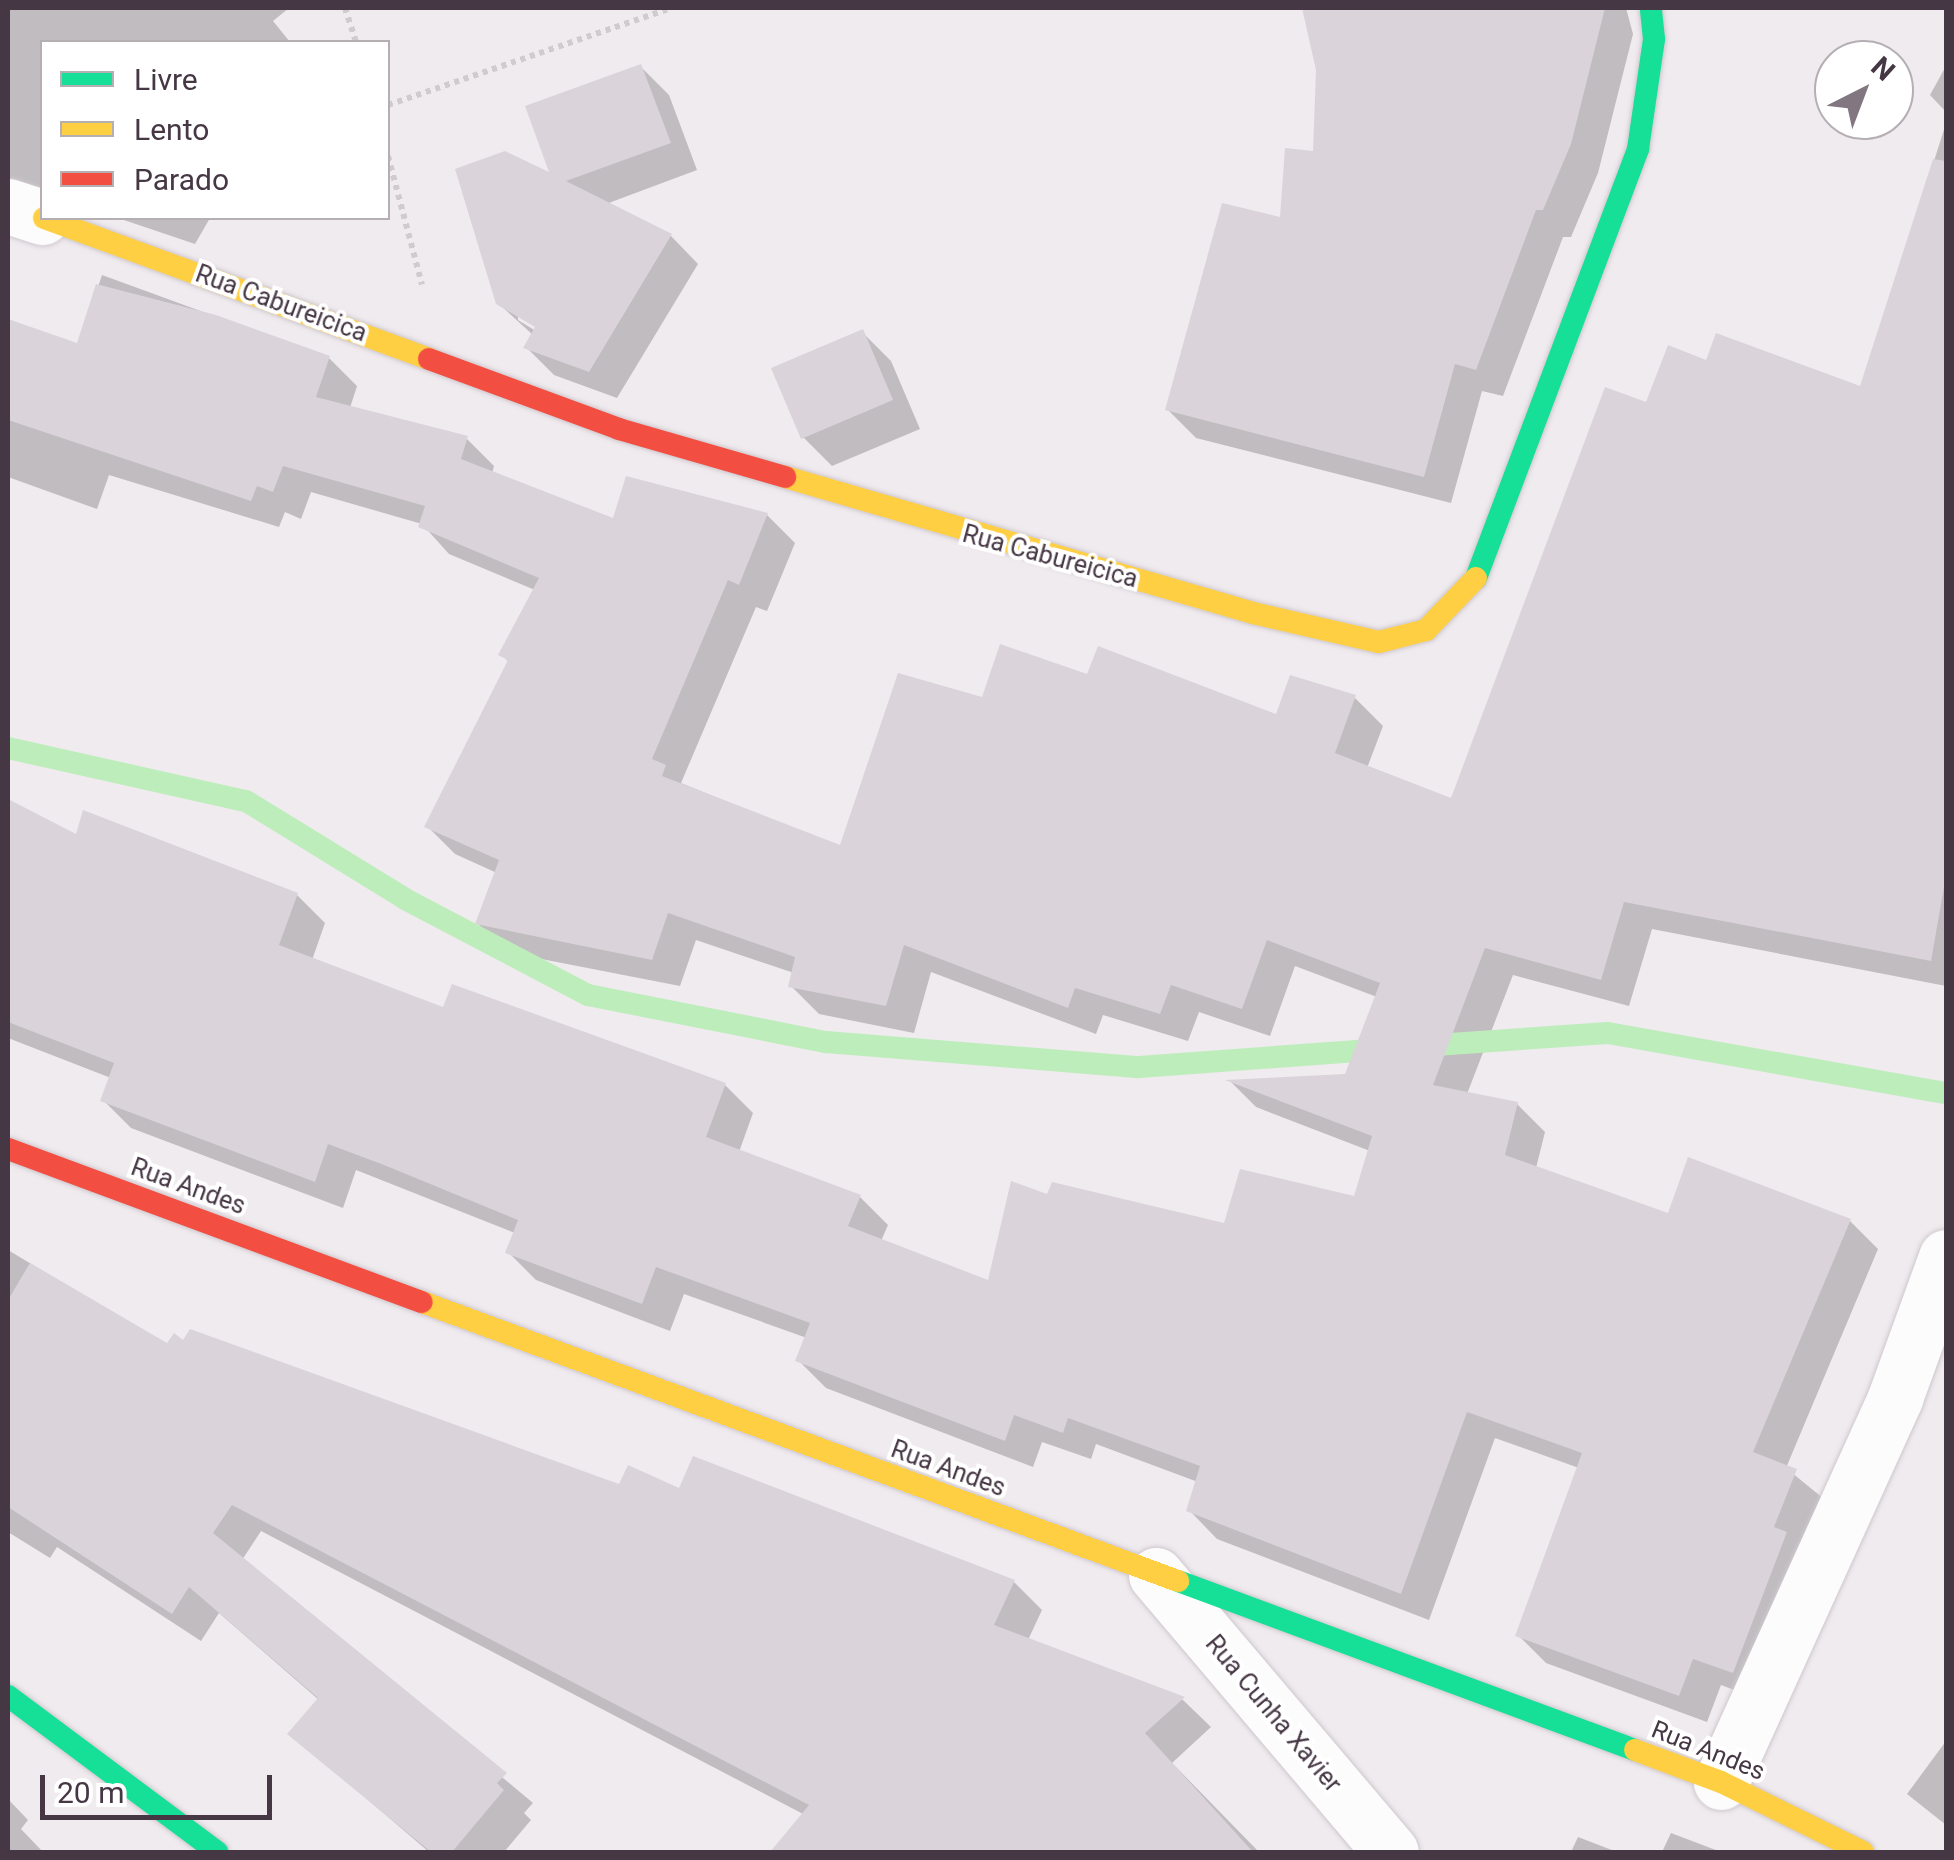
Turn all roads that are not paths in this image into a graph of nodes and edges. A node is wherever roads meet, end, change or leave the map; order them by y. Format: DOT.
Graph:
graph roads {
  1 [pos="1651,8"];
  2 [pos="8,206"];
  3 [pos="40,216"];
  4 [pos="51,220"];
  5 [pos="8,1149"];
  6 [pos="1946,1258"];
  7 [pos="1156,1575"];
  8 [pos="8,1696"];
  9 [pos="1721,1782"];
  10 [pos="217,1852"];
  11 [pos="1390,1852"];
  12 [pos="1864,1852"];
  1 -- 4 [label="street, Rua Cabureicica"];
  2 -- 3 [label="street, Rua Cabureicica"];
  5 -- 7 [label="street, Rua Andes"];
  6 -- 9 [label="street"];
  7 -- 9 [label="street, Rua Andes"];
  7 -- 11 [label="street, Rua Cunha Xavier"];
  8 -- 10 [label="street"];
  9 -- 12 [label="street, Rua Andes"];
}
